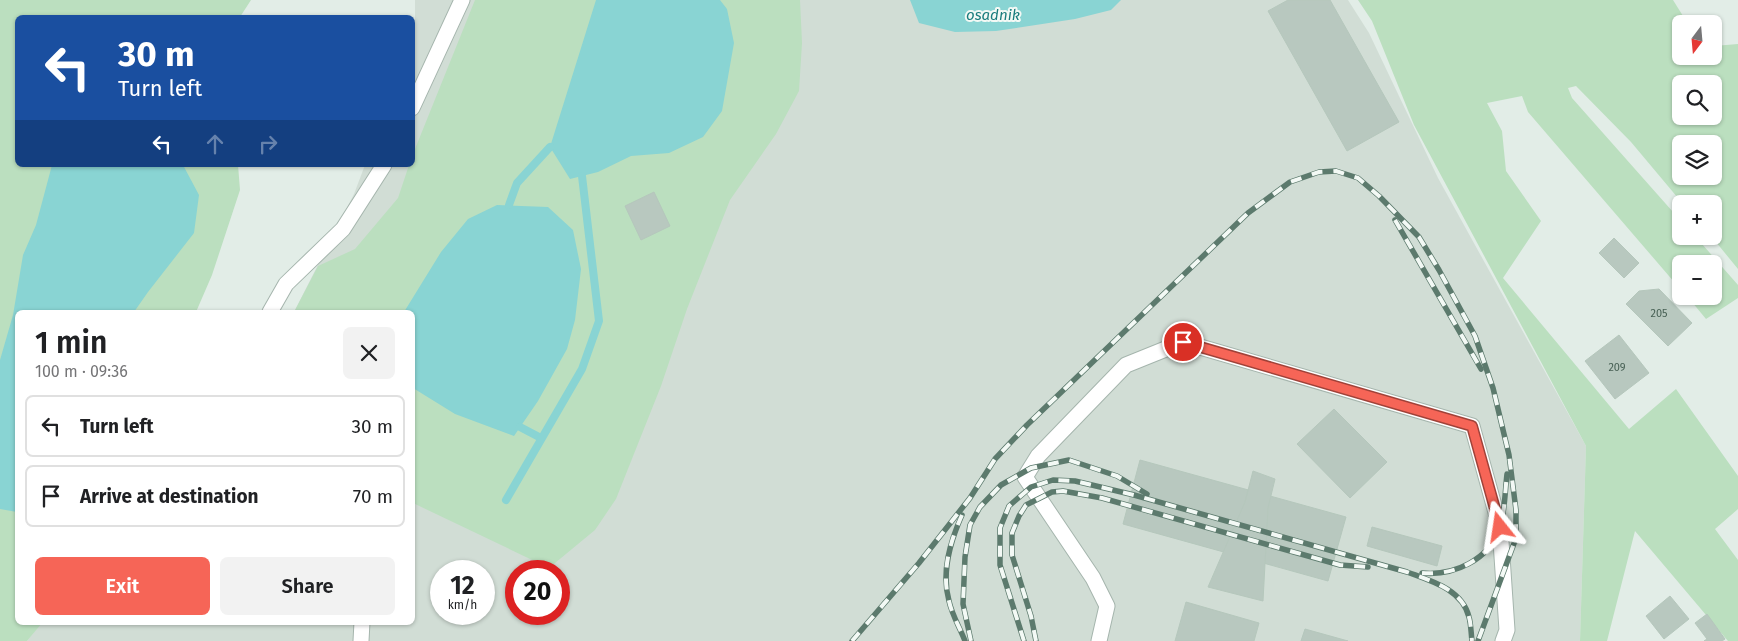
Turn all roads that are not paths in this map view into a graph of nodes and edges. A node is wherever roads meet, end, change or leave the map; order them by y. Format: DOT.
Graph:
graph roads {
  1 [pos="462,0"];
  2 [pos="415,102"];
  3 [pos="383,167"];
  4 [pos="271,310"];
  5 [pos="362,625"];
  6 [pos="361,641"];
  7 [pos="1099,641"];
  8 [pos="1503,641"];
  1 -- 2 [label="lane"];
  3 -- 4 [label="lane"];
  5 -- 6 [label="lane"];
  7 -- 8 [label="lane"];
}
